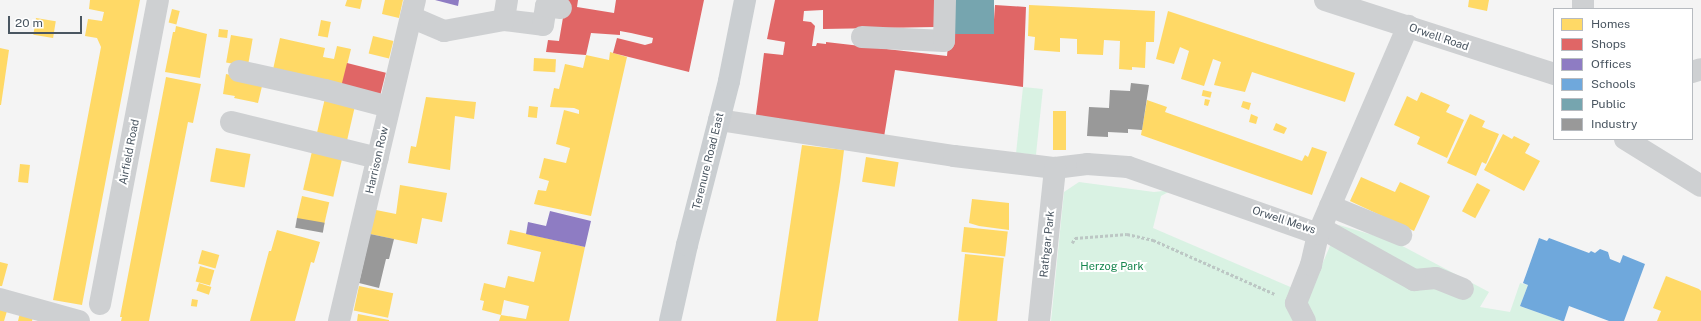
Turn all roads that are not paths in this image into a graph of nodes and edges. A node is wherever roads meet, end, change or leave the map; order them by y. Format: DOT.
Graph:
graph roads {
  1 [pos="158,0"];
  2 [pos="745,0"];
  3 [pos="945,0"];
  4 [pos="1325,0"];
  5 [pos="561,8"];
  6 [pos="413,9"];
  7 [pos="506,10"];
  8 [pos="1408,26"];
  9 [pos="862,37"];
  10 [pos="239,71"];
  11 [pos="1553,74"];
  12 [pos="389,107"];
  13 [pos="719,120"];
  14 [pos="231,122"];
  15 [pos="1627,140"];
  16 [pos="1650,140"];
  17 [pos="378,158"];
  18 [pos="1055,168"];
  19 [pos="1672,170"];
  20 [pos="1701,186"];
  21 [pos="1330,206"];
  22 [pos="1320,231"];
  23 [pos="1401,235"];
  24 [pos="1463,289"];
  25 [pos="0,299"];
  26 [pos="100,304"];
  27 [pos="1301,312"];
  28 [pos="79,321"];
  29 [pos="339,321"];
  30 [pos="670,321"];
  31 [pos="1039,321"];
  1 -- 26 [label="street, Airfield Road"];
  2 -- 13 [label="main road, Terenure Road East"];
  3 -- 9 [label="street"];
  4 -- 8 [label="street, Orwell Road"];
  5 -- 7 [label="street"];
  6 -- 7 [label="street"];
  6 -- 12 [label="street, Harrison Row"];
  8 -- 11 [label="street, Orwell Road"];
  8 -- 21 [label="street, Orwell Mews"];
  10 -- 12 [label="street"];
  12 -- 17 [label="street, Harrison Row"];
  13 -- 18 [label="street, Orwell Mews"];
  13 -- 30 [label="main road, Terenure Road East"];
  14 -- 17 [label="street"];
  15 -- 19 [label="street"];
  16 -- 19 [label="street"];
  17 -- 29 [label="street, Harrison Row"];
  18 -- 22 [label="street, Orwell Mews"];
  18 -- 31 [label="street, Rathgar Park"];
  19 -- 20 [label="street"];
  21 -- 22 [label="street, Orwell Mews"];
  21 -- 23 [label="street"];
  22 -- 24 [label="street"];
  22 -- 27 [label="street"];
  25 -- 28 [label="street"];
}
